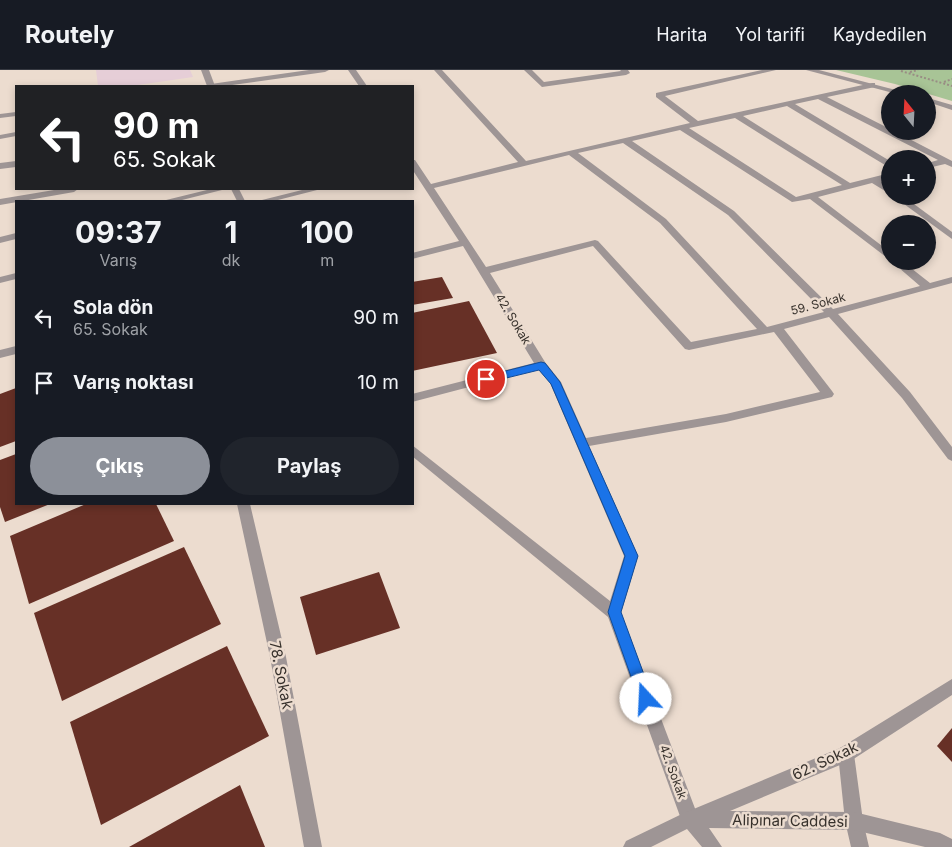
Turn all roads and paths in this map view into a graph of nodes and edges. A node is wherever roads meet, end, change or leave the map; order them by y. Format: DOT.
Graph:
graph roads {
  1 [pos="205,70"];
  2 [pos="325,70"];
  3 [pos="352,70"];
  4 [pos="438,70"];
  5 [pos="528,70"];
  6 [pos="624,70"];
  7 [pos="772,70"];
  8 [pos="810,70"];
  9 [pos="900,70"];
  10 [pos="918,70"];
  11 [pos="952,79"];
  12 [pos="944,82"];
  13 [pos="211,85"];
  14 [pos="218,85"];
  15 [pos="361,85"];
  16 [pos="872,85"];
  17 [pos="952,86"];
  18 [pos="881,87"];
  19 [pos="820,97"];
  20 [pos="936,103"];
  21 [pos="788,104"];
  22 [pos="952,108"];
  23 [pos="15,114"];
  24 [pos="0,116"];
  25 [pos="738,116"];
  26 [pos="697,124"];
  27 [pos="683,128"];
  28 [pos="15,134"];
  29 [pos="0,137"];
  30 [pos="625,140"];
  31 [pos="571,152"];
  32 [pos="881,160"];
  33 [pos="949,163"];
  34 [pos="15,164"];
  35 [pos="524,164"];
  36 [pos="936,165"];
  37 [pos="0,166"];
  38 [pos="414,166"];
  39 [pos="881,178"];
  40 [pos="874,180"];
  41 [pos="881,185"];
  42 [pos="849,186"];
  43 [pos="429,187"];
  44 [pos="71,190"];
  45 [pos="217,190"];
  46 [pos="312,190"];
  47 [pos="812,196"];
  48 [pos="52,197"];
  49 [pos="21,200"];
  50 [pos="172,200"];
  51 [pos="268,200"];
  52 [pos="15,201"];
  53 [pos="0,202"];
  54 [pos="909,205"];
  55 [pos="15,236"];
  56 [pos="952,236"];
  57 [pos="0,240"];
  58 [pos="465,243"];
  59 [pos="881,250"];
  60 [pos="414,256"];
  61 [pos="907,270"];
  62 [pos="484,271"];
  63 [pos="15,276"];
  64 [pos="0,280"];
  65 [pos="952,280"];
  66 [pos="927,286"];
  67 [pos="832,314"];
  68 [pos="771,329"];
  69 [pos="15,350"];
  70 [pos="0,354"];
  71 [pos="541,366"];
  72 [pos="414,398"];
  73 [pos="582,444"];
  74 [pos="414,451"];
  75 [pos="952,456"];
  76 [pos="243,505"];
  77 [pos="614,612"];
  78 [pos="952,686"];
  79 [pos="846,754"];
  80 [pos="690,819"];
  81 [pos="854,821"];
  82 [pos="313,847"];
  83 [pos="632,847"];
  84 [pos="713,847"];
  85 [pos="860,847"];
  86 [pos="950,847"];
  1 -- 13 [label="street"];
  2 -- 14 [label="street"];
  3 -- 15 [label="street"];
  4 -- 35 [label="street"];
  5 -- 6 [label="street"];
  7 -- 26 [label="street"];
  8 -- 16 [label="street"];
  9 -- 10 [label="path"];
  9 -- 12 [label="path"];
  11 -- 12 [label="path"];
  12 -- 17 [label="path"];
  16 -- 18 [label="street"];
  16 -- 19 [label="street"];
  19 -- 21 [label="street"];
  19 -- 33 [label="street"];
  20 -- 22 [label="street"];
  21 -- 25 [label="street"];
  21 -- 32 [label="street"];
  23 -- 24 [label="street"];
  25 -- 26 [label="street"];
  25 -- 42 [label="street"];
  26 -- 27 [label="street"];
  27 -- 30 [label="street"];
  27 -- 47 [label="street"];
  28 -- 29 [label="street"];
  30 -- 31 [label="street"];
  30 -- 67 [label="street"];
  31 -- 35 [label="street"];
  31 -- 68 [label="street"];
  33 -- 36 [label="street"];
  34 -- 37 [label="street"];
  35 -- 43 [label="street"];
  38 -- 43 [label="street, 42. Sokak"];
  39 -- 40 [label="street"];
  40 -- 41 [label="street"];
  40 -- 42 [label="street"];
  42 -- 47 [label="street"];
  43 -- 58 [label="street, 42. Sokak"];
  44 -- 48 [label="street"];
  45 -- 50 [label="street"];
  46 -- 51 [label="street"];
  47 -- 59 [label="street"];
  48 -- 49 [label="street"];
  52 -- 53 [label="street"];
  54 -- 56 [label="street"];
  55 -- 57 [label="street"];
  58 -- 60 [label="street"];
  58 -- 62 [label="street, 42. Sokak"];
  61 -- 66 [label="street"];
  62 -- 68 [label="street, 59. Sokak"];
  62 -- 71 [label="street, 42. Sokak"];
  63 -- 64 [label="street"];
  65 -- 66 [label="street, 59. Sokak"];
  66 -- 67 [label="street, 59. Sokak"];
  67 -- 68 [label="street, 59. Sokak"];
  67 -- 75 [label="street"];
  68 -- 73 [label="street"];
  69 -- 70 [label="street"];
  71 -- 72 [label="street"];
  71 -- 73 [label="street, 42. Sokak"];
  73 -- 77 [label="street, 42. Sokak"];
  74 -- 77 [label="street"];
  76 -- 82 [label="street, 78. Sokak"];
  77 -- 80 [label="street, 42. Sokak"];
  78 -- 79 [label="street, 62. Sokak"];
  79 -- 80 [label="street, 62. Sokak"];
  79 -- 81 [label="street"];
  80 -- 81 [label="street, Alipınar Caddesi"];
  80 -- 83 [label="street, Alipınar Caddesi"];
  80 -- 84 [label="street, 42. Sokak"];
  81 -- 85 [label="street"];
  81 -- 86 [label="street, Alipınar Caddesi"];
}
